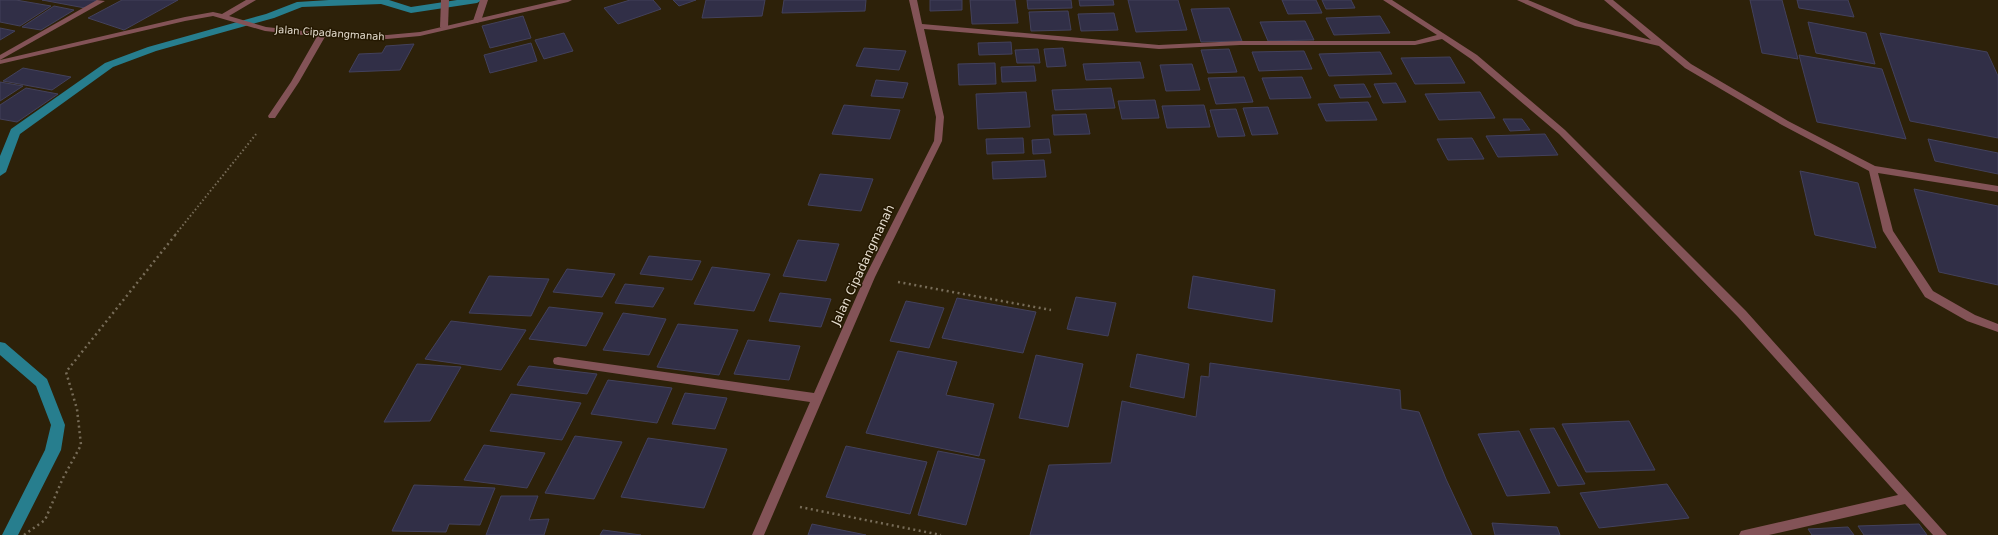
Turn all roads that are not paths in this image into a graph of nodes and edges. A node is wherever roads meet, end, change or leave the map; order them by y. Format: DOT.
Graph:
graph roads {
  1 [pos="252,0"];
  2 [pos="445,0"];
  3 [pos="484,0"];
  4 [pos="568,0"];
  5 [pos="913,0"];
  6 [pos="1387,0"];
  7 [pos="1520,0"];
  8 [pos="1608,0"];
  9 [pos="101,2"];
  10 [pos="222,17"];
  11 [pos="477,21"];
  12 [pos="920,26"];
  13 [pos="444,27"];
  14 [pos="322,35"];
  15 [pos="1444,36"];
  16 [pos="1662,44"];
  17 [pos="0,58"];
  18 [pos="0,62"];
  19 [pos="272,116"];
  20 [pos="1873,169"];
  21 [pos="1998,190"];
  22 [pos="1998,328"];
  23 [pos="558,361"];
  24 [pos="816,398"];
  25 [pos="1908,498"];
  26 [pos="758,535"];
  27 [pos="1745,535"];
  28 [pos="1941,535"];
  1 -- 10 [label="street"];
  2 -- 13 [label="street"];
  3 -- 11 [label="street"];
  4 -- 11 [label="street, Jalan Cipadangmanah"];
  5 -- 12 [label="street, Jalan Cipadangmanah"];
  6 -- 15 [label="street"];
  7 -- 16 [label="street"];
  8 -- 16 [label="street"];
  9 -- 17 [label="street"];
  10 -- 14 [label="street, Jalan Cipadangmanah"];
  10 -- 18 [label="street, Jalan Cipadangmanah"];
  11 -- 13 [label="street, Jalan Cipadangmanah"];
  12 -- 15 [label="street"];
  12 -- 24 [label="street, Jalan Cipadangmanah"];
  13 -- 14 [label="street, Jalan Cipadangmanah"];
  14 -- 19 [label="street"];
  15 -- 25 [label="street"];
  16 -- 20 [label="street"];
  20 -- 21 [label="street"];
  20 -- 22 [label="street"];
  23 -- 24 [label="street"];
  24 -- 26 [label="street, Jalan Cipadangmanah"];
  25 -- 27 [label="street"];
  25 -- 28 [label="street"];
}
